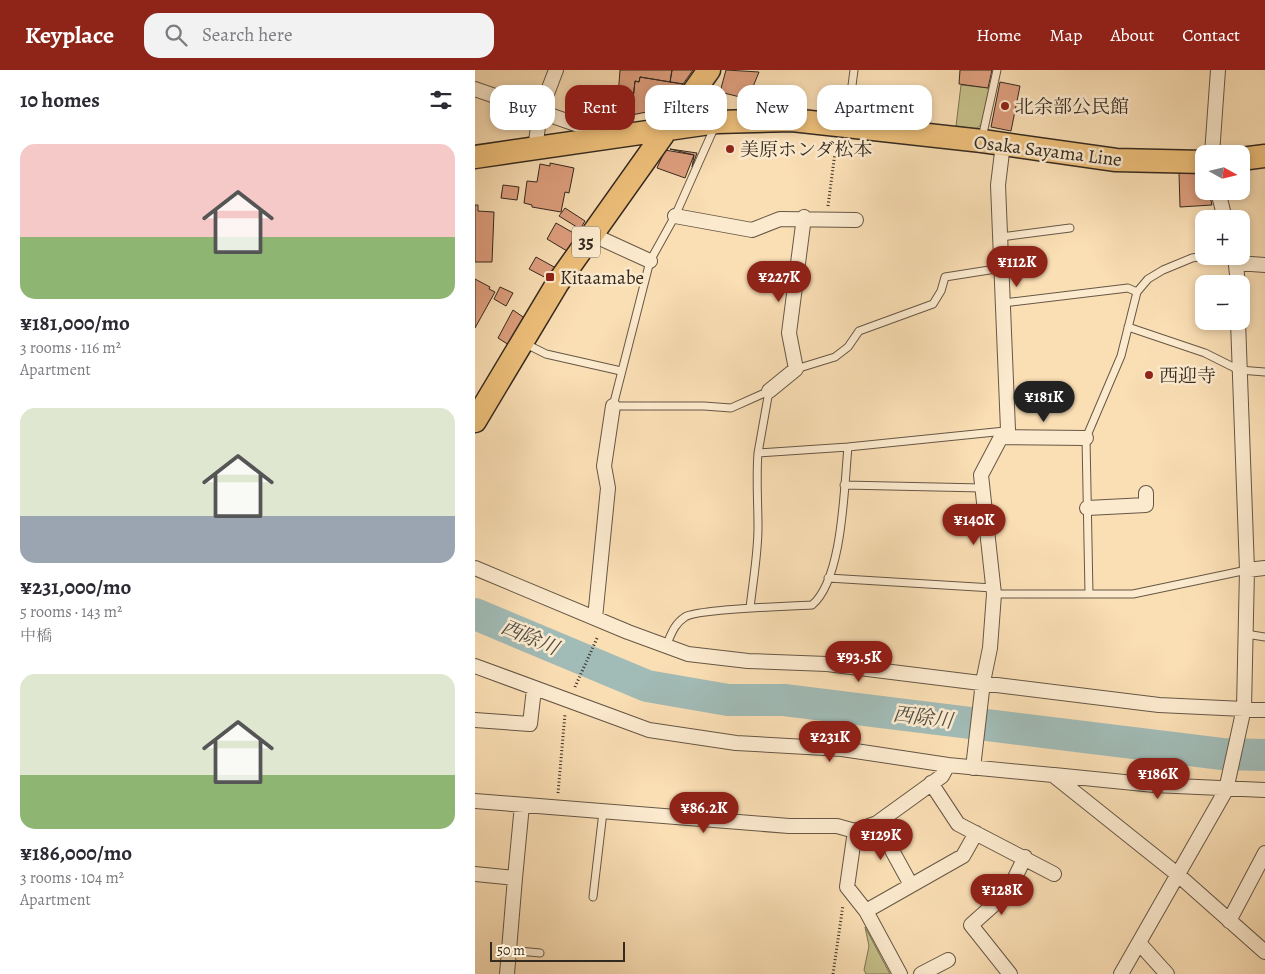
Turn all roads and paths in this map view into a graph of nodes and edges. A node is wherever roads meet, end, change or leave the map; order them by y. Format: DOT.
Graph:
graph roads {
  1 [pos="557,70"];
  2 [pos="709,70"];
  3 [pos="854,70"];
  4 [pos="997,70"];
  5 [pos="1218,70"];
  6 [pos="551,85"];
  7 [pos="698,85"];
  8 [pos="851,85"];
  9 [pos="475,89"];
  10 [pos="490,94"];
  11 [pos="555,117"];
  12 [pos="727,122"];
  13 [pos="817,122"];
  14 [pos="538,130"];
  15 [pos="660,130"];
  16 [pos="666,130"];
  17 [pos="713,130"];
  18 [pos="842,130"];
  19 [pos="884,130"];
  20 [pos="615,137"];
  21 [pos="992,143"];
  22 [pos="1213,145"];
  23 [pos="535,148"];
  24 [pos="1265,156"];
  25 [pos="475,157"];
  26 [pos="1250,158"];
  27 [pos="1195,162"];
  28 [pos="675,216"];
  29 [pos="803,218"];
  30 [pos="826,219"];
  31 [pos="856,220"];
  32 [pos="1070,228"];
  33 [pos="591,234"];
  34 [pos="1001,237"];
  35 [pos="1195,258"];
  36 [pos="650,262"];
  37 [pos="1250,262"];
  38 [pos="1265,264"];
  39 [pos="1003,268"];
  40 [pos="1137,292"];
  41 [pos="1003,303"];
  42 [pos="1128,327"];
  43 [pos="1238,330"];
  44 [pos="524,343"];
  45 [pos="796,369"];
  46 [pos="621,370"];
  47 [pos="1239,370"];
  48 [pos="1265,372"];
  49 [pos="769,392"];
  50 [pos="613,406"];
  51 [pos="475,421"];
  52 [pos="1004,434"];
  53 [pos="1086,438"];
  54 [pos="848,447"];
  55 [pos="758,453"];
  56 [pos="844,485"];
  57 [pos="982,488"];
  58 [pos="1146,493"];
  59 [pos="1087,508"];
  60 [pos="475,568"];
  61 [pos="1265,568"];
  62 [pos="1247,570"];
  63 [pos="828,578"];
  64 [pos="994,591"];
  65 [pos="1089,594"];
  66 [pos="750,608"];
  67 [pos="595,618"];
  68 [pos="599,632"];
  69 [pos="1246,634"];
  70 [pos="1265,637"];
  71 [pos="666,646"];
  72 [pos="475,666"];
  73 [pos="983,683"];
  74 [pos="534,689"];
  75 [pos="567,701"];
  76 [pos="1244,708"];
  77 [pos="1265,710"];
  78 [pos="475,720"];
  79 [pos="948,765"];
  80 [pos="973,767"];
  81 [pos="1053,775"];
  82 [pos="931,783"];
  83 [pos="1226,790"];
  84 [pos="1265,790"];
  85 [pos="475,801"];
  86 [pos="522,805"];
  87 [pos="558,808"];
  88 [pos="603,812"];
  89 [pos="877,823"];
  90 [pos="855,831"];
  91 [pos="976,833"];
  92 [pos="1265,853"];
  93 [pos="1025,857"];
  94 [pos="475,874"];
  95 [pos="1054,874"];
  96 [pos="1177,874"];
  97 [pos="515,878"];
  98 [pos="911,885"];
  99 [pos="847,887"];
  100 [pos="593,897"];
  101 [pos="866,911"];
  102 [pos="1229,921"];
  103 [pos="1139,943"];
  104 [pos="509,950"];
  105 [pos="1265,952"];
  106 [pos="540,953"];
  107 [pos="948,960"];
  108 [pos="507,974"];
  109 [pos="833,974"];
  110 [pos="900,974"];
  111 [pos="921,974"];
  112 [pos="1010,974"];
  113 [pos="1121,974"];
  114 [pos="1167,974"];
  1 -- 6 [label="street"];
  2 -- 7 [label="main road, 35"];
  3 -- 8 [label="lane"];
  4 -- 21 [label="lane"];
  5 -- 22 [label="street"];
  9 -- 10 [label="street"];
  11 -- 20 [label="street"];
  12 -- 13 [label="main road, Osaka Sayama Line"];
  14 -- 23 [label="street"];
  15 -- 20 [label="main road, Osaka Sayama Line"];
  16 -- 33 [label="main road, 35"];
  17 -- 28 [label="lane"];
  18 -- 30 [label="path"];
  19 -- 21 [label="main road, Osaka Sayama Line"];
  20 -- 23 [label="main road, Osaka Sayama Line"];
  21 -- 27 [label="main road, Osaka Sayama Line"];
  21 -- 34 [label="street"];
  23 -- 25 [label="main road, Osaka Sayama Line"];
  24 -- 26 [label="main road"];
  28 -- 29 [label="street"];
  28 -- 36 [label="lane"];
  29 -- 30 [label="street"];
  29 -- 45 [label="street"];
  30 -- 31 [label="street"];
  32 -- 34 [label="lane"];
  33 -- 36 [label="street"];
  33 -- 44 [label="main road, 35"];
  34 -- 39 [label="street"];
  35 -- 40 [label="lane"];
  36 -- 46 [label="lane"];
  37 -- 38 [label="street"];
  39 -- 41 [label="street"];
  39 -- 45 [label="lane"];
  40 -- 41 [label="lane"];
  40 -- 42 [label="lane"];
  41 -- 52 [label="street"];
  42 -- 47 [label="lane"];
  42 -- 53 [label="lane"];
  43 -- 47 [label="street"];
  44 -- 46 [label="lane"];
  44 -- 51 [label="main road, 35"];
  45 -- 49 [label="street"];
  46 -- 50 [label="lane"];
  47 -- 48 [label="lane"];
  47 -- 62 [label="street"];
  49 -- 50 [label="lane"];
  49 -- 55 [label="lane"];
  50 -- 67 [label="street"];
  52 -- 53 [label="street"];
  52 -- 54 [label="lane"];
  52 -- 57 [label="street"];
  53 -- 59 [label="lane"];
  54 -- 55 [label="lane"];
  54 -- 56 [label="lane"];
  55 -- 66 [label="lane"];
  56 -- 57 [label="lane"];
  56 -- 63 [label="lane"];
  57 -- 64 [label="street"];
  58 -- 59 [label="street"];
  59 -- 65 [label="lane"];
  60 -- 67 [label="street"];
  61 -- 62 [label="street"];
  62 -- 65 [label="lane"];
  62 -- 69 [label="street"];
  63 -- 64 [label="lane"];
  63 -- 66 [label="lane"];
  64 -- 65 [label="lane"];
  64 -- 73 [label="street"];
  66 -- 71 [label="lane"];
  67 -- 71 [label="street"];
  68 -- 75 [label="path"];
  69 -- 70 [label="lane"];
  69 -- 76 [label="street"];
  71 -- 73 [label="street"];
  72 -- 74 [label="street"];
  73 -- 76 [label="street"];
  73 -- 80 [label="street"];
  74 -- 75 [label="street"];
  74 -- 78 [label="street"];
  75 -- 79 [label="street"];
  75 -- 87 [label="path"];
  76 -- 77 [label="street"];
  76 -- 83 [label="street"];
  79 -- 80 [label="street"];
  79 -- 82 [label="street"];
  80 -- 81 [label="street"];
  81 -- 83 [label="street"];
  81 -- 96 [label="street"];
  82 -- 89 [label="street"];
  82 -- 91 [label="street"];
  83 -- 84 [label="street"];
  83 -- 96 [label="street"];
  85 -- 86 [label="street"];
  86 -- 87 [label="street"];
  86 -- 97 [label="street"];
  87 -- 88 [label="street"];
  88 -- 90 [label="street"];
  88 -- 100 [label="lane"];
  89 -- 90 [label="street"];
  89 -- 98 [label="street"];
  90 -- 99 [label="street"];
  91 -- 93 [label="street"];
  91 -- 98 [label="street"];
  92 -- 102 [label="street"];
  93 -- 95 [label="street"];
  93 -- 112 [label="street"];
  94 -- 97 [label="street"];
  96 -- 102 [label="street"];
  96 -- 103 [label="street"];
  97 -- 104 [label="street"];
  98 -- 101 [label="street"];
  99 -- 101 [label="street"];
  99 -- 109 [label="path"];
  101 -- 110 [label="street"];
  102 -- 105 [label="street"];
  103 -- 113 [label="street"];
  103 -- 114 [label="street"];
  104 -- 106 [label="lane"];
  104 -- 108 [label="street"];
  107 -- 111 [label="street"];
}
